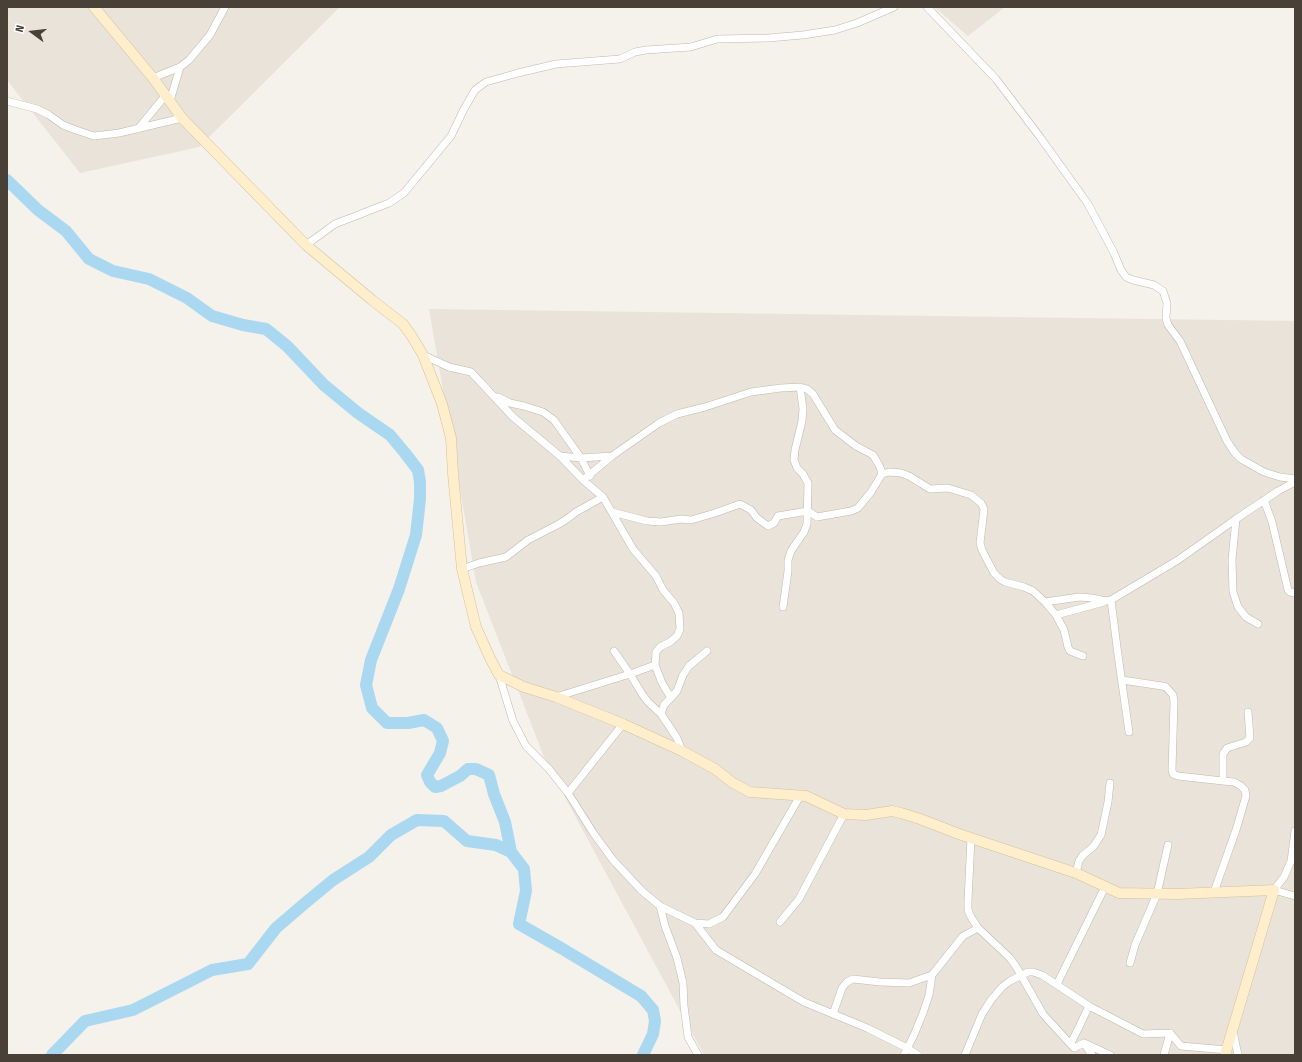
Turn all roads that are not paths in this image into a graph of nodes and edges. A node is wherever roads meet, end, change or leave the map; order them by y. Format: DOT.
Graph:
graph roads {
  1 [pos="94,7"];
  2 [pos="225,7"];
  3 [pos="894,7"];
  4 [pos="927,7"];
  5 [pos="180,67"];
  6 [pos="153,78"];
  7 [pos="168,99"];
  8 [pos="7,101"];
  9 [pos="182,118"];
  10 [pos="138,129"];
  11 [pos="306,245"];
  12 [pos="424,355"];
  13 [pos="800,388"];
  14 [pos="494,396"];
  15 [pos="560,456"];
  16 [pos="612,456"];
  17 [pos="581,458"];
  18 [pos="882,474"];
  19 [pos="590,476"];
  20 [pos="583,480"];
  21 [pos="1295,480"];
  22 [pos="603,497"];
  23 [pos="1264,500"];
  24 [pos="808,511"];
  25 [pos="612,512"];
  26 [pos="1236,519"];
  27 [pos="462,569"];
  28 [pos="1295,593"];
  29 [pos="1109,601"];
  30 [pos="1045,602"];
  31 [pos="783,607"];
  32 [pos="1056,615"];
  33 [pos="1258,624"];
  34 [pos="614,651"];
  35 [pos="707,651"];
  36 [pos="1084,656"];
  37 [pos="655,666"];
  38 [pos="630,674"];
  39 [pos="499,675"];
  40 [pos="1122,680"];
  41 [pos="556,697"];
  42 [pos="672,698"];
  43 [pos="1248,712"];
  44 [pos="662,714"];
  45 [pos="623,724"];
  46 [pos="1129,732"];
  47 [pos="682,751"];
  48 [pos="1223,781"];
  49 [pos="1110,783"];
  50 [pos="568,793"];
  51 [pos="800,796"];
  52 [pos="844,814"];
  53 [pos="1295,831"];
  54 [pos="971,838"];
  55 [pos="1168,845"];
  56 [pos="1076,873"];
  57 [pos="1105,887"];
  58 [pos="1274,890"];
  59 [pos="1214,892"];
  60 [pos="1156,894"];
  61 [pos="1295,896"];
  62 [pos="660,906"];
  63 [pos="780,922"];
  64 [pos="695,923"];
  65 [pos="978,928"];
  66 [pos="1130,963"];
  67 [pos="932,975"];
  68 [pos="1022,975"];
  69 [pos="1057,984"];
  70 [pos="1089,1006"];
  71 [pos="833,1014"];
  72 [pos="1233,1029"];
  73 [pos="1170,1033"];
  74 [pos="1071,1043"];
  75 [pos="1084,1043"];
  76 [pos="906,1052"];
  77 [pos="1226,1053"];
  78 [pos="698,1055"];
  79 [pos="918,1055"];
  80 [pos="965,1055"];
  81 [pos="1092,1055"];
  82 [pos="1110,1055"];
  83 [pos="1164,1055"];
  84 [pos="1238,1055"];
  1 -- 6 [label="street"];
  2 -- 5 [label="street"];
  3 -- 11 [label="street"];
  4 -- 21 [label="street"];
  5 -- 6 [label="street"];
  5 -- 7 [label="street"];
  6 -- 7 [label="street"];
  7 -- 9 [label="street"];
  7 -- 10 [label="street"];
  8 -- 10 [label="street"];
  9 -- 10 [label="street"];
  9 -- 11 [label="street"];
  11 -- 12 [label="street"];
  12 -- 14 [label="street"];
  12 -- 27 [label="street"];
  13 -- 16 [label="street"];
  13 -- 18 [label="street"];
  13 -- 24 [label="street"];
  14 -- 15 [label="street"];
  14 -- 17 [label="street"];
  15 -- 17 [label="street"];
  15 -- 20 [label="street"];
  16 -- 17 [label="street"];
  16 -- 19 [label="street"];
  17 -- 19 [label="street"];
  18 -- 24 [label="street"];
  18 -- 30 [label="street"];
  19 -- 20 [label="street"];
  20 -- 22 [label="street"];
  21 -- 23 [label="street"];
  22 -- 25 [label="street"];
  22 -- 27 [label="street"];
  23 -- 26 [label="street"];
  23 -- 28 [label="street"];
  24 -- 25 [label="street"];
  24 -- 31 [label="street"];
  25 -- 37 [label="street"];
  26 -- 29 [label="street"];
  26 -- 33 [label="street"];
  27 -- 39 [label="street"];
  29 -- 30 [label="street"];
  29 -- 32 [label="street"];
  29 -- 40 [label="street"];
  30 -- 32 [label="street"];
  32 -- 36 [label="street"];
  34 -- 38 [label="street"];
  35 -- 42 [label="street"];
  37 -- 38 [label="street"];
  37 -- 42 [label="street"];
  38 -- 41 [label="street"];
  38 -- 44 [label="street"];
  39 -- 41 [label="street"];
  39 -- 50 [label="street"];
  40 -- 46 [label="street"];
  40 -- 48 [label="street"];
  41 -- 45 [label="street"];
  42 -- 44 [label="street"];
  43 -- 48 [label="street"];
  44 -- 47 [label="street"];
  45 -- 47 [label="street"];
  45 -- 50 [label="street"];
  47 -- 51 [label="street"];
  48 -- 59 [label="street"];
  49 -- 56 [label="street"];
  50 -- 62 [label="street"];
  51 -- 52 [label="street"];
  51 -- 64 [label="street"];
  52 -- 54 [label="street"];
  52 -- 63 [label="street"];
  53 -- 58 [label="street"];
  54 -- 56 [label="street"];
  54 -- 65 [label="street"];
  55 -- 60 [label="street"];
  56 -- 57 [label="street"];
  57 -- 60 [label="street"];
  57 -- 69 [label="street"];
  58 -- 59 [label="street"];
  58 -- 61 [label="street"];
  58 -- 72 [label="street"];
  59 -- 60 [label="street"];
  60 -- 66 [label="street"];
  62 -- 64 [label="street"];
  62 -- 78 [label="street"];
  64 -- 71 [label="street"];
  65 -- 67 [label="street"];
  65 -- 68 [label="street"];
  67 -- 71 [label="street"];
  67 -- 76 [label="street"];
  68 -- 69 [label="street"];
  68 -- 74 [label="street"];
  68 -- 80 [label="street"];
  69 -- 70 [label="street"];
  70 -- 73 [label="street"];
  70 -- 74 [label="street"];
  71 -- 76 [label="street"];
  72 -- 77 [label="street"];
  72 -- 84 [label="street"];
  73 -- 77 [label="street"];
  73 -- 83 [label="street"];
  74 -- 75 [label="street"];
  75 -- 81 [label="street"];
  75 -- 82 [label="street"];
  76 -- 79 [label="street"];
}
